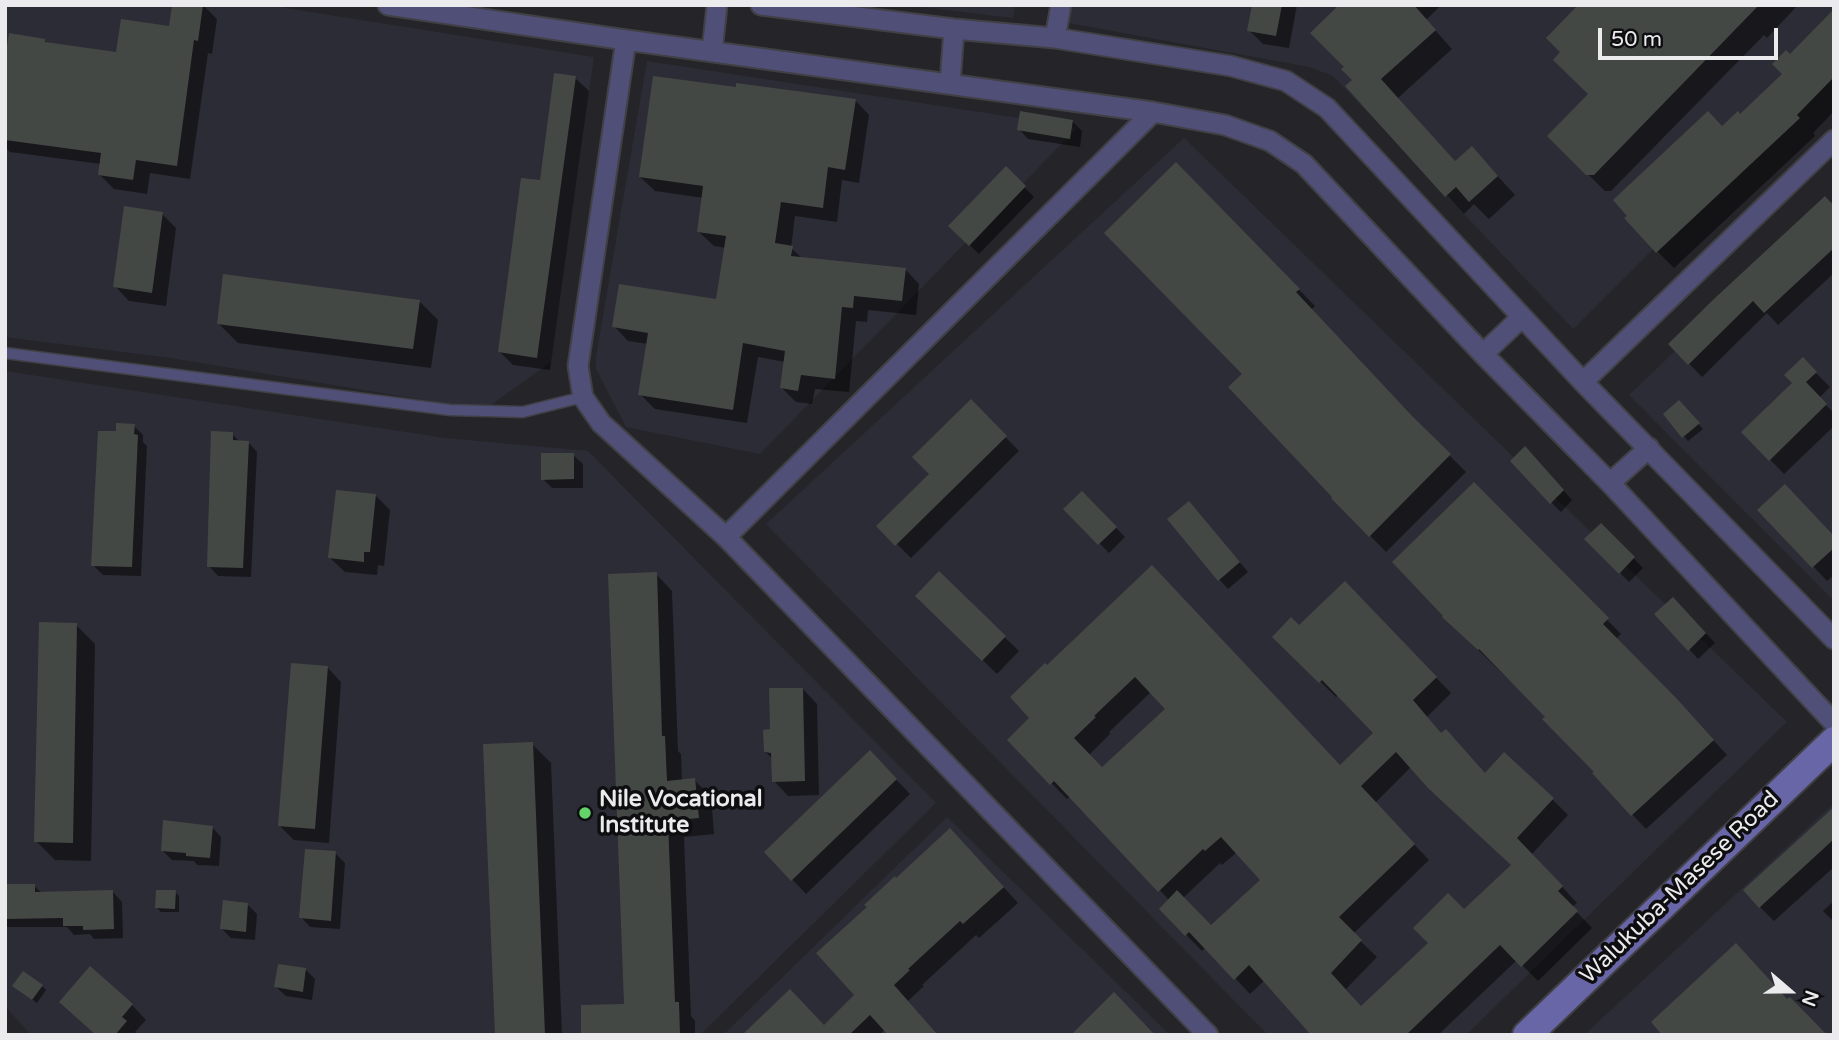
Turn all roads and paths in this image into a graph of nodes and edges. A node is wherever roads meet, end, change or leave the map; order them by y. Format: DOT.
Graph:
graph roads {
  1 [pos="388,5"];
  2 [pos="528,5"];
  3 [pos="718,5"];
  4 [pos="761,5"];
  5 [pos="1061,5"];
  6 [pos="526,25"];
  7 [pos="954,29"];
  8 [pos="1055,37"];
  9 [pos="626,40"];
  10 [pos="712,52"];
  11 [pos="950,84"];
  12 [pos="1153,112"];
  13 [pos="1834,140"];
  14 [pos="1522,317"];
  15 [pos="5,353"];
  16 [pos="1483,354"];
  17 [pos="1583,382"];
  18 [pos="583,397"];
  19 [pos="1649,448"];
  20 [pos="1610,483"];
  21 [pos="726,537"];
  22 [pos="1834,639"];
  23 [pos="1834,723"];
  24 [pos="1834,741"];
  25 [pos="1208,1035"];
  26 [pos="1527,1035"];
  1 -- 6 [label="street"];
  2 -- 6 [label="street"];
  3 -- 10 [label="street"];
  4 -- 7 [label="street"];
  5 -- 8 [label="street"];
  6 -- 9 [label="street"];
  7 -- 8 [label="street"];
  7 -- 11 [label="street"];
  8 -- 14 [label="street"];
  9 -- 10 [label="street"];
  9 -- 18 [label="street"];
  10 -- 11 [label="street"];
  11 -- 12 [label="street"];
  12 -- 16 [label="street"];
  12 -- 21 [label="street"];
  13 -- 17 [label="street"];
  14 -- 16 [label="street"];
  14 -- 17 [label="street"];
  15 -- 18 [label="lane"];
  16 -- 20 [label="street"];
  17 -- 19 [label="street"];
  18 -- 21 [label="street"];
  19 -- 20 [label="street"];
  19 -- 22 [label="street"];
  20 -- 23 [label="street"];
  21 -- 25 [label="street"];
  24 -- 26 [label="street, Walukuba-Masese Road"];
}
